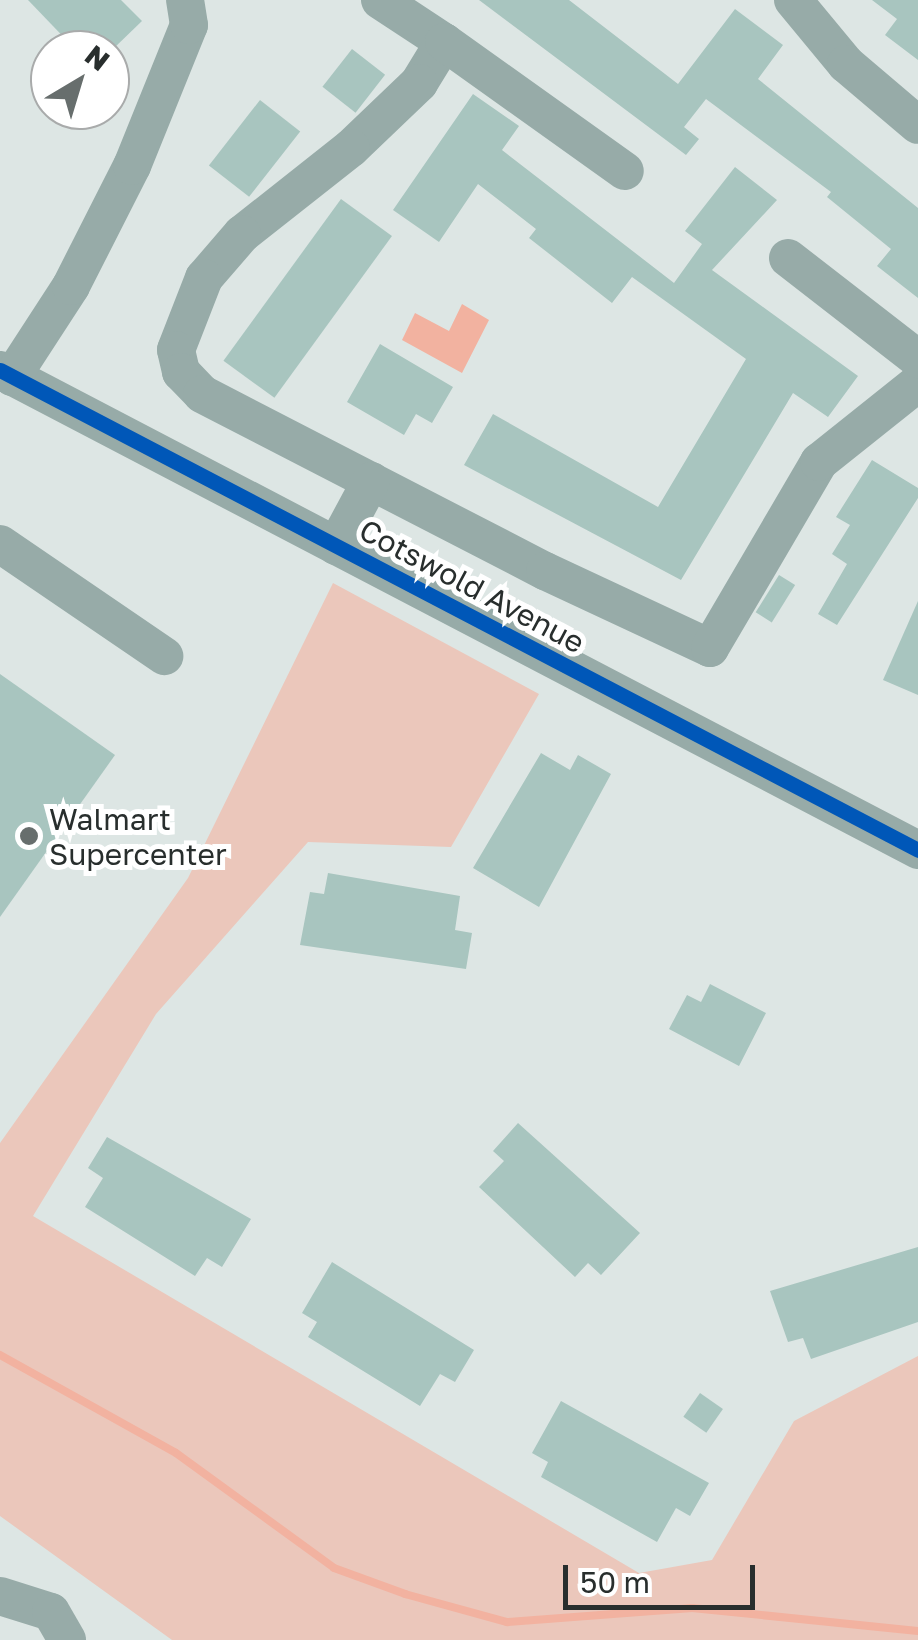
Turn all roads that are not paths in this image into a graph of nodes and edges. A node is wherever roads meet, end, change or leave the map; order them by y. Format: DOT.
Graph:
graph roads {
  1 [pos="185,0"];
  2 [pos="380,0"];
  3 [pos="792,0"];
  4 [pos="444,42"];
  5 [pos="918,125"];
  6 [pos="625,171"];
  7 [pos="788,258"];
  8 [pos="918,358"];
  9 [pos="6,373"];
  10 [pos="918,383"];
  11 [pos="371,481"];
  12 [pos="0,544"];
  13 [pos="336,546"];
  14 [pos="164,656"];
  15 [pos="918,850"];
  16 [pos="0,1596"];
  17 [pos="67,1640"];
  1 -- 9 [label="street"];
  2 -- 4 [label="street"];
  3 -- 5 [label="street"];
  4 -- 6 [label="street"];
  4 -- 11 [label="street"];
  7 -- 8 [label="street"];
  9 -- 13 [label="street, Cotswold Avenue"];
  10 -- 11 [label="street"];
  11 -- 13 [label="street"];
  12 -- 14 [label="street"];
  13 -- 15 [label="street, Cotswold Avenue"];
  16 -- 17 [label="street"];
}
